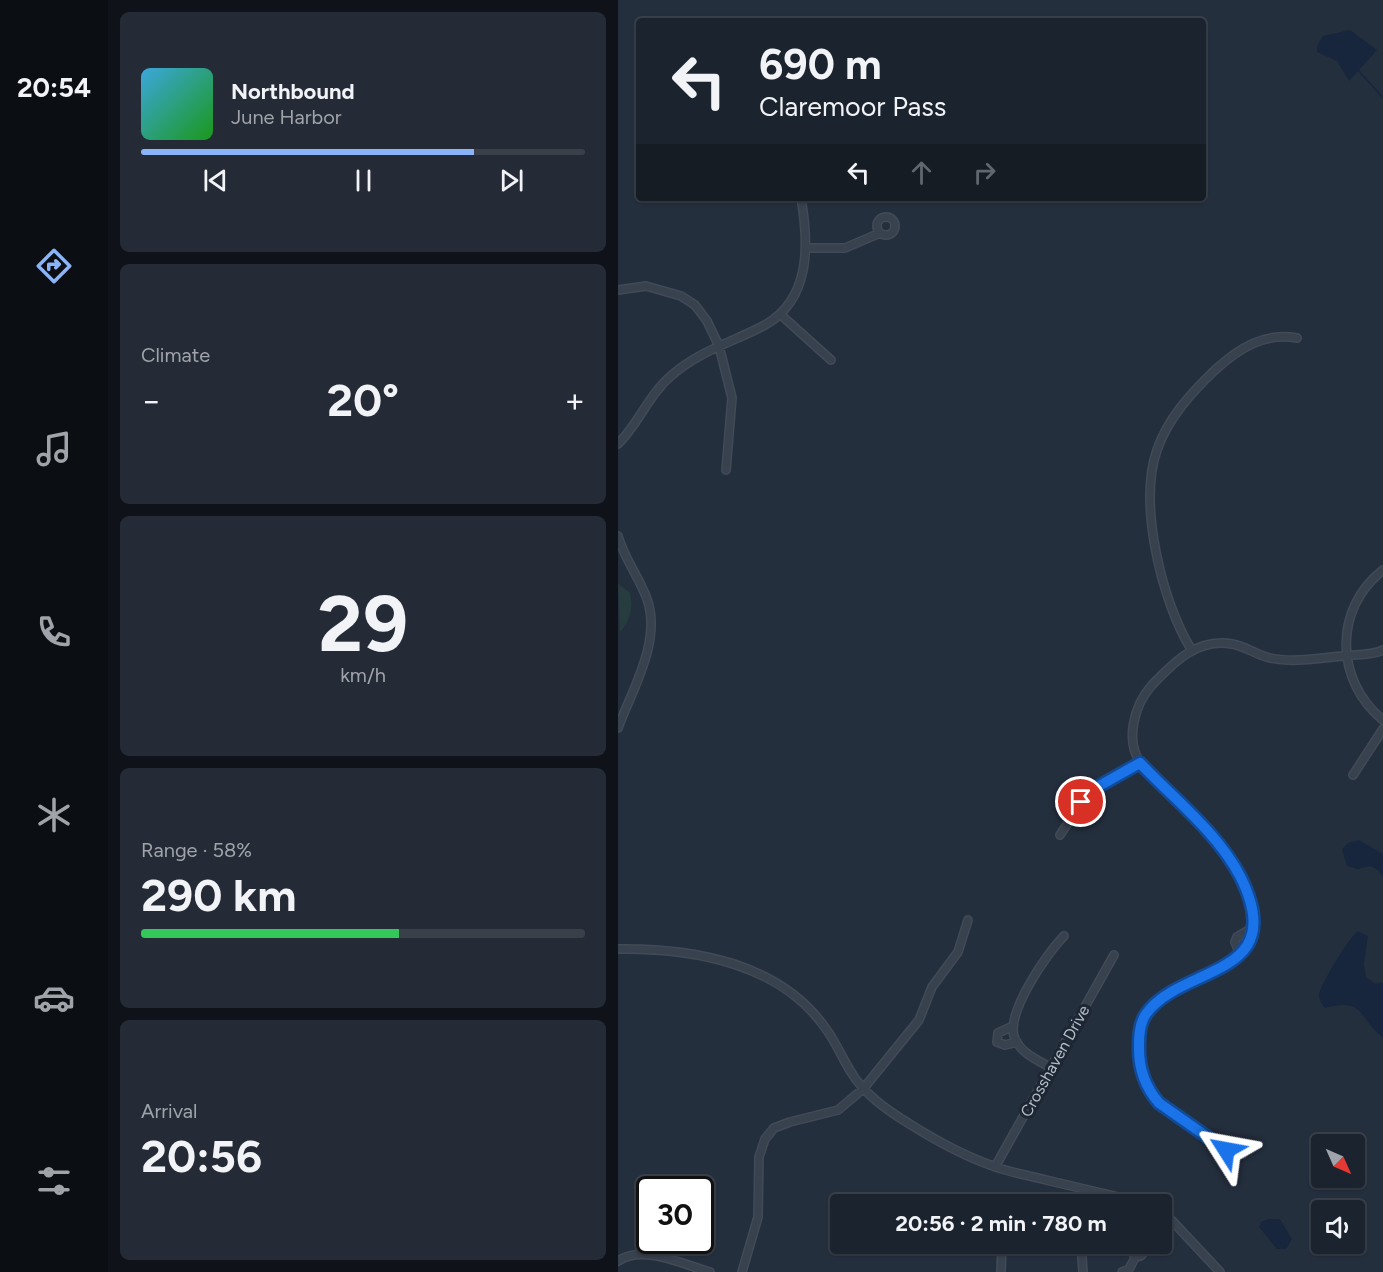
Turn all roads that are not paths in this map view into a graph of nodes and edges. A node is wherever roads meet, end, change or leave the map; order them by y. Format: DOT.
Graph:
graph roads {
  1 [pos="801,201"];
  2 [pos="880,233"];
  3 [pos="807,248"];
  4 [pos="618,290"];
  5 [pos="781,315"];
  6 [pos="1297,338"];
  7 [pos="719,346"];
  8 [pos="831,360"];
  9 [pos="618,444"];
  10 [pos="726,470"];
  11 [pos="618,536"];
  12 [pos="1383,570"];
  13 [pos="1191,649"];
  14 [pos="1383,650"];
  15 [pos="1346,655"];
  16 [pos="1383,720"];
  17 [pos="618,728"];
  18 [pos="1383,729"];
  19 [pos="1140,763"];
  20 [pos="1353,775"];
  21 [pos="1060,835"];
  22 [pos="968,920"];
  23 [pos="1252,928"];
  24 [pos="1064,936"];
  25 [pos="618,949"];
  26 [pos="1114,955"];
  27 [pos="1240,955"];
  28 [pos="1013,1026"];
  29 [pos="1017,1042"];
  30 [pos="1051,1068"];
  31 [pos="863,1089"];
  32 [pos="1243,1154"];
  33 [pos="995,1167"];
  34 [pos="1107,1194"];
  35 [pos="1172,1221"];
  36 [pos="1002,1254"];
  37 [pos="1082,1254"];
  38 [pos="1136,1256"];
  39 [pos="618,1261"];
  40 [pos="710,1272"];
  41 [pos="742,1272"];
  42 [pos="1001,1272"];
  43 [pos="1083,1272"];
  44 [pos="1122,1272"];
  45 [pos="1220,1272"];
  1 -- 3 [label="street"];
  2 -- 3 [label="street"];
  3 -- 5 [label="street"];
  4 -- 7 [label="street"];
  5 -- 7 [label="street"];
  5 -- 8 [label="street"];
  6 -- 13 [label="street"];
  7 -- 9 [label="street"];
  7 -- 10 [label="street"];
  11 -- 17 [label="street"];
  12 -- 15 [label="street"];
  13 -- 15 [label="street"];
  13 -- 19 [label="street"];
  14 -- 15 [label="street"];
  15 -- 16 [label="street"];
  18 -- 20 [label="street"];
  19 -- 21 [label="street"];
  19 -- 23 [label="street"];
  22 -- 31 [label="street"];
  23 -- 27 [label="street"];
  23 -- 27 [label="street"];
  24 -- 28 [label="street"];
  25 -- 31 [label="street"];
  26 -- 30 [label="street, Crosshaven Drive"];
  27 -- 32 [label="street"];
  28 -- 29 [label="street"];
  28 -- 29 [label="street"];
  29 -- 30 [label="street"];
  30 -- 33 [label="street, Crosshaven Drive"];
  31 -- 33 [label="street"];
  31 -- 41 [label="street"];
  33 -- 34 [label="street"];
  35 -- 45 [label="street"];
  36 -- 42 [label="street"];
  37 -- 43 [label="street"];
  38 -- 44 [label="street"];
  39 -- 40 [label="street"];
}
